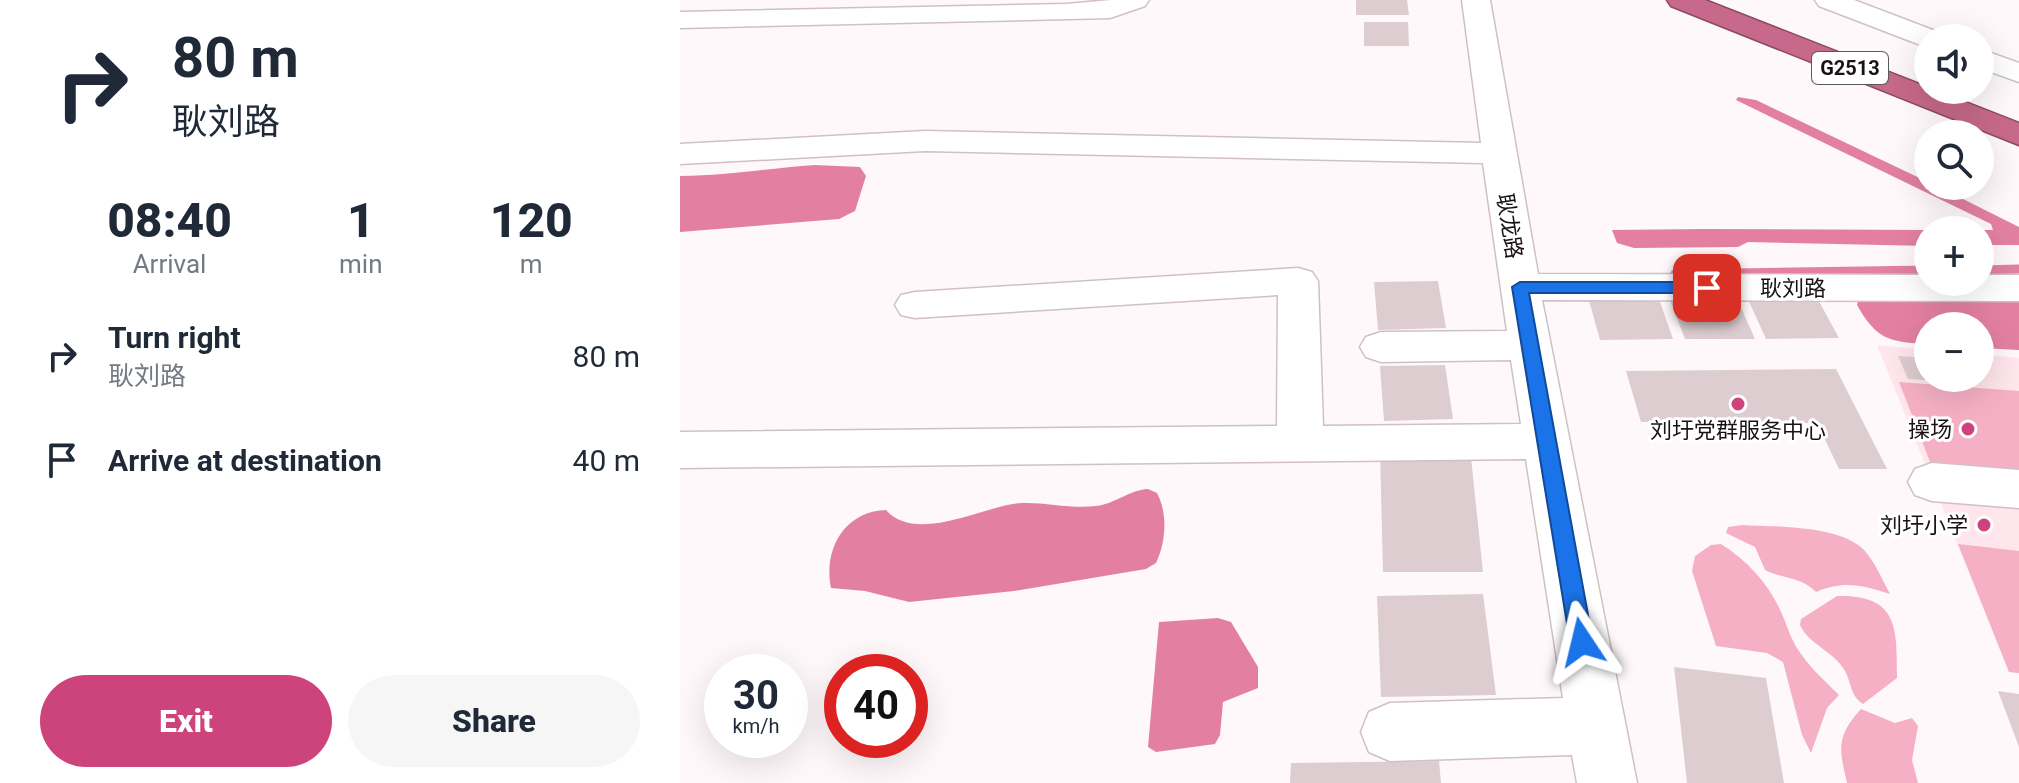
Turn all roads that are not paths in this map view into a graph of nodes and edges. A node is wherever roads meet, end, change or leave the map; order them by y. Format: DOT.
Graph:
graph roads {
  1 [pos="1135,0"];
  2 [pos="1476,0"];
  3 [pos="1681,0"];
  4 [pos="1730,0"];
  5 [pos="1829,0"];
  6 [pos="680,20"];
  7 [pos="1914,33"];
  8 [pos="1994,63"];
  9 [pos="1914,72"];
  10 [pos="2019,73"];
  11 [pos="1994,102"];
  12 [pos="2019,112"];
  13 [pos="2019,135"];
  14 [pos="1498,153"];
  15 [pos="680,154"];
  16 [pos="1520,287"];
  17 [pos="2019,288"];
  18 [pos="915,305"];
  19 [pos="1530,345"];
  20 [pos="1381,347"];
  21 [pos="1545,441"];
  22 [pos="1300,443"];
  23 [pos="680,450"];
  24 [pos="1932,482"];
  25 [pos="2019,489"];
  26 [pos="1597,726"];
  27 [pos="1390,732"];
  28 [pos="1607,783"];
  1 -- 6 [label="street"];
  2 -- 14 [label="street, 耿龙路"];
  3 -- 13 [label="highway, G2513"];
  4 -- 9 [label="highway, G2513"];
  5 -- 7 [label="street"];
  8 -- 10 [label="street"];
  11 -- 12 [label="highway"];
  14 -- 15 [label="street"];
  14 -- 16 [label="street, 耿龙路"];
  16 -- 17 [label="street, 耿刘路"];
  16 -- 19 [label="street, 耿龙路"];
  18 -- 22 [label="street"];
  19 -- 20 [label="street"];
  19 -- 21 [label="street, 耿龙路"];
  21 -- 22 [label="street"];
  21 -- 26 [label="street, 耿龙路"];
  22 -- 23 [label="street"];
  24 -- 25 [label="street"];
  26 -- 27 [label="street"];
  26 -- 28 [label="street, 耿龙路"];
}
